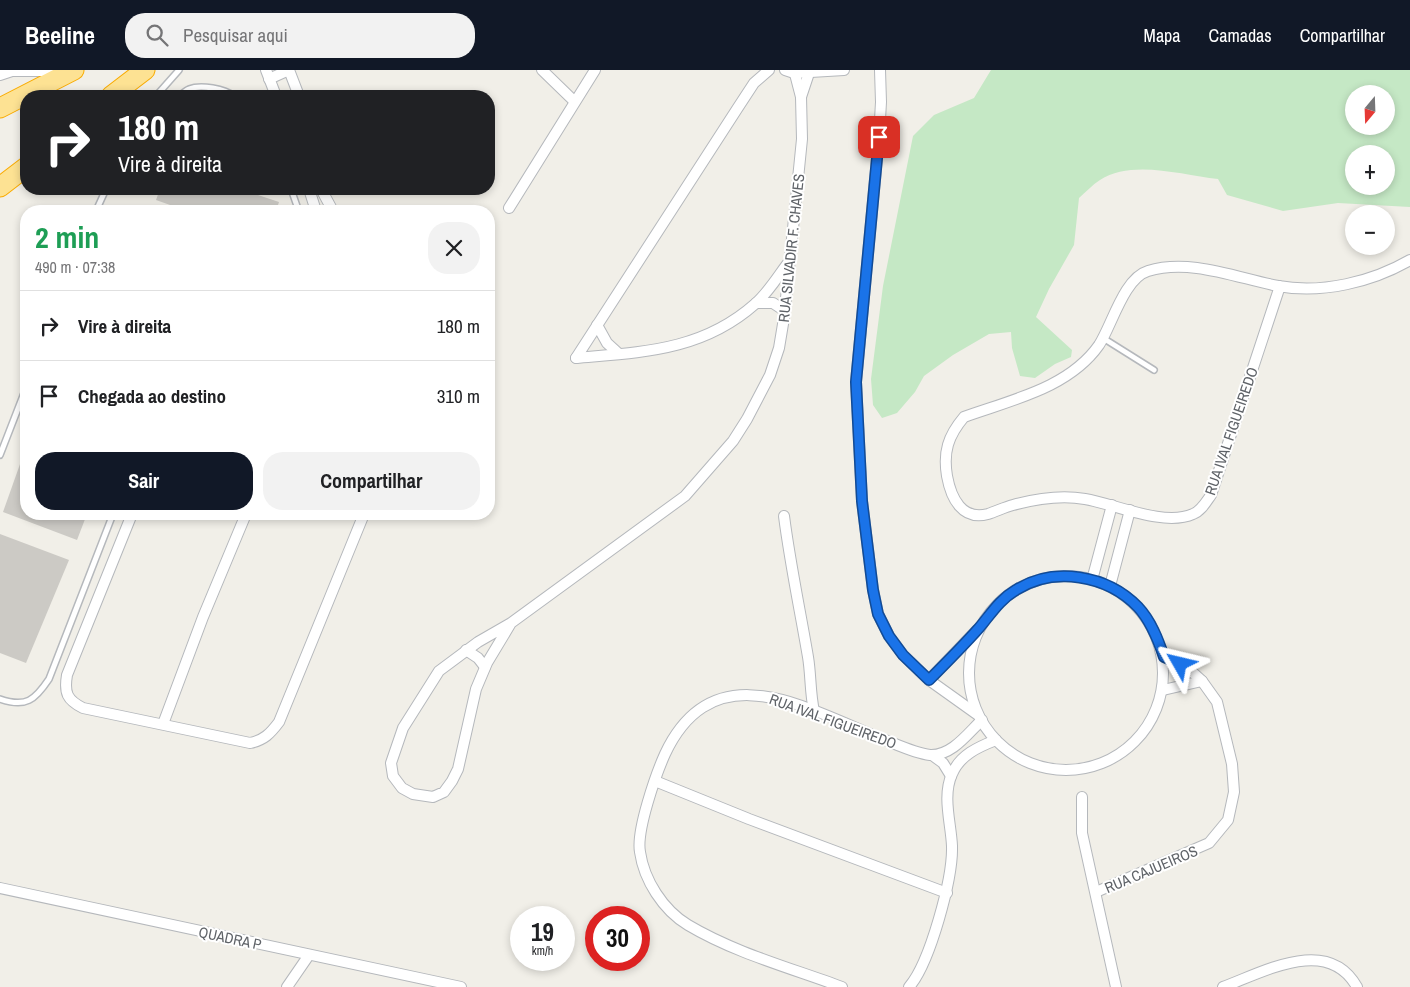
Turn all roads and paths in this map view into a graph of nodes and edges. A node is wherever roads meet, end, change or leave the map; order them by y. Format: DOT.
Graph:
graph roads {
  1 [pos="73,70"];
  2 [pos="145,70"];
  3 [pos="179,70"];
  4 [pos="289,70"];
  5 [pos="542,70"];
  6 [pos="595,70"];
  7 [pos="769,70"];
  8 [pos="844,70"];
  9 [pos="880,70"];
  10 [pos="46,71"];
  11 [pos="791,71"];
  12 [pos="810,71"];
  13 [pos="267,74"];
  14 [pos="0,75"];
  15 [pos="35,90"];
  16 [pos="120,90"];
  17 [pos="161,90"];
  18 [pos="187,90"];
  19 [pos="217,90"];
  20 [pos="274,90"];
  21 [pos="297,90"];
  22 [pos="801,97"];
  23 [pos="20,98"];
  24 [pos="574,101"];
  25 [pos="0,108"];
  26 [pos="20,172"];
  27 [pos="20,180"];
  28 [pos="0,188"];
  29 [pos="509,208"];
  30 [pos="1410,260"];
  31 [pos="788,263"];
  32 [pos="1280,286"];
  33 [pos="756,303"];
  34 [pos="785,311"];
  35 [pos="598,325"];
  36 [pos="1103,338"];
  37 [pos="619,354"];
  38 [pos="1154,370"];
  39 [pos="20,403"];
  40 [pos="0,454"];
  41 [pos="1112,505"];
  42 [pos="1130,510"];
  43 [pos="784,516"];
  44 [pos="111,520"];
  45 [pos="130,520"];
  46 [pos="243,520"];
  47 [pos="362,520"];
  48 [pos="1092,580"];
  49 [pos="1110,586"];
  50 [pos="511,623"];
  51 [pos="980,627"];
  52 [pos="466,650"];
  53 [pos="1164,657"];
  54 [pos="485,667"];
  55 [pos="929,680"];
  56 [pos="1202,681"];
  57 [pos="809,685"];
  58 [pos="1162,690"];
  59 [pos="0,699"];
  60 [pos="796,706"];
  61 [pos="814,711"];
  62 [pos="980,718"];
  63 [pos="163,724"];
  64 [pos="996,740"];
  65 [pos="932,755"];
  66 [pos="951,776"];
  67 [pos="655,781"];
  68 [pos="1082,797"];
  69 [pos="0,888"];
  70 [pos="1096,892"];
  71 [pos="947,893"];
  72 [pos="309,955"];
  73 [pos="287,987"];
  74 [pos="461,987"];
  75 [pos="842,987"];
  76 [pos="909,987"];
  77 [pos="1116,987"];
  78 [pos="1223,987"];
  79 [pos="1357,987"];
  1 -- 10 [label="street"];
  1 -- 15 [label="highway"];
  2 -- 16 [label="highway"];
  3 -- 17 [label="lane"];
  4 -- 13 [label="street"];
  4 -- 21 [label="street"];
  5 -- 24 [label="street"];
  6 -- 24 [label="street"];
  7 -- 35 [label="street"];
  8 -- 12 [label="street, RUA SILVADIR F. CHAVES"];
  9 -- 55 [label="street"];
  10 -- 14 [label="street"];
  11 -- 12 [label="street, RUA SILVADIR F. CHAVES"];
  11 -- 22 [label="street, RUA SILVADIR F. CHAVES"];
  12 -- 22 [label="street, RUA SILVADIR F. CHAVES"];
  13 -- 20 [label="street"];
  18 -- 19 [label="lane"];
  22 -- 31 [label="street, RUA SILVADIR F. CHAVES"];
  23 -- 25 [label="highway"];
  24 -- 29 [label="street"];
  26 -- 28 [label="highway"];
  27 -- 28 [label="lane"];
  30 -- 32 [label="street, RUA IVAL FIGUEIREDO"];
  31 -- 33 [label="street"];
  31 -- 34 [label="street, RUA SILVADIR F. CHAVES"];
  32 -- 36 [label="street, RUA IVAL FIGUEIREDO"];
  32 -- 42 [label="street, RUA IVAL FIGUEIREDO"];
  33 -- 34 [label="street"];
  33 -- 37 [label="street"];
  34 -- 50 [label="street, RUA SILVADIR F. CHAVES"];
  35 -- 37 [label="street"];
  35 -- 37 [label="street"];
  36 -- 38 [label="lane"];
  36 -- 41 [label="street, RUA IVAL FIGUEIREDO"];
  39 -- 40 [label="lane"];
  41 -- 42 [label="street, RUA IVAL FIGUEIREDO"];
  41 -- 48 [label="street"];
  42 -- 49 [label="street"];
  43 -- 57 [label="street"];
  44 -- 59 [label="lane"];
  45 -- 63 [label="street"];
  46 -- 63 [label="street"];
  47 -- 63 [label="street"];
  48 -- 49 [label="street"];
  48 -- 51 [label="street"];
  49 -- 53 [label="street"];
  50 -- 52 [label="street"];
  50 -- 54 [label="street"];
  51 -- 55 [label="street"];
  51 -- 62 [label="street"];
  52 -- 54 [label="street"];
  52 -- 54 [label="street"];
  53 -- 56 [label="street"];
  53 -- 58 [label="street"];
  55 -- 62 [label="street"];
  56 -- 58 [label="street"];
  56 -- 70 [label="street, RUA CAJUEIROS"];
  57 -- 60 [label="street"];
  57 -- 61 [label="street"];
  58 -- 64 [label="street"];
  60 -- 61 [label="street, RUA IVAL FIGUEIREDO"];
  60 -- 67 [label="street, RUA IVAL FIGUEIREDO"];
  61 -- 65 [label="street, RUA IVAL FIGUEIREDO"];
  62 -- 64 [label="street"];
  62 -- 65 [label="street"];
  64 -- 66 [label="street"];
  65 -- 66 [label="street"];
  66 -- 71 [label="street"];
  67 -- 71 [label="street"];
  67 -- 75 [label="street, RUA IVAL FIGUEIREDO"];
  68 -- 70 [label="street"];
  69 -- 72 [label="street, QUADRA P"];
  70 -- 77 [label="street"];
  71 -- 76 [label="street"];
  72 -- 73 [label="street"];
  72 -- 74 [label="street, QUADRA P"];
  78 -- 79 [label="street"];
}
